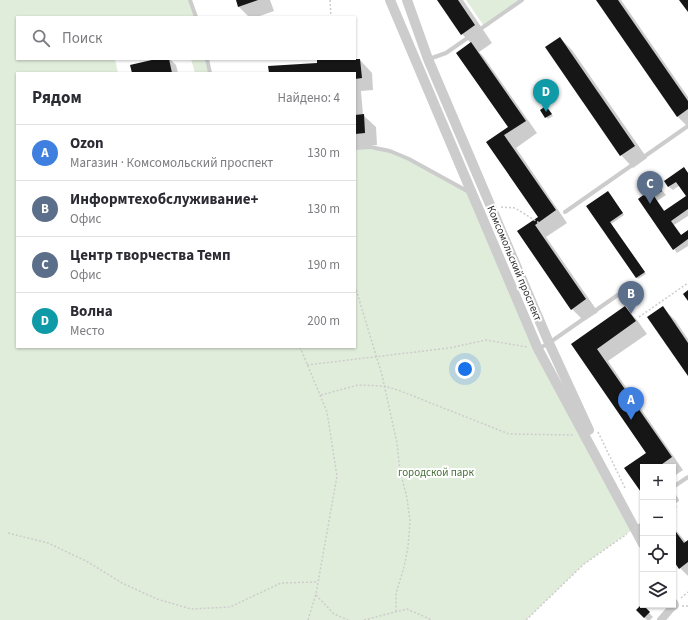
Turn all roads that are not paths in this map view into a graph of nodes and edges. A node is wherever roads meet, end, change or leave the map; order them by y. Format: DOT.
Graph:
graph roads {
  1 [pos="190,0"];
  2 [pos="390,0"];
  3 [pos="407,0"];
  4 [pos="522,0"];
  5 [pos="196,16"];
  6 [pos="428,59"];
  7 [pos="207,60"];
  8 [pos="210,72"];
  9 [pos="688,126"];
  10 [pos="356,148"];
  11 [pos="473,194"];
  12 [pos="565,212"];
  13 [pos="622,292"];
  14 [pos="549,343"];
  15 [pos="538,348"];
  16 [pos="688,477"];
  17 [pos="676,485"];
  18 [pos="639,526"];
  19 [pos="641,536"];
  20 [pos="670,608"];
  21 [pos="660,620"];
  1 -- 5 [label="lane"];
  2 -- 11 [label="street, Комсомольский проспект"];
  3 -- 6 [label="street, Комсомольский проспект"];
  4 -- 6 [label="lane"];
  6 -- 14 [label="street, Комсомольский проспект"];
  7 -- 8 [label="lane"];
  9 -- 12 [label="lane"];
  10 -- 11 [label="lane"];
  11 -- 15 [label="street, Комсомольский проспект"];
  13 -- 14 [label="lane"];
  14 -- 15 [label="lane"];
  14 -- 18 [label="street, Комсомольский проспект"];
  15 -- 18 [label="street, Комсомольский проспект"];
  16 -- 17 [label="lane"];
  18 -- 19 [label="street, Комсомольский проспект"];
  20 -- 21 [label="street"];
}
